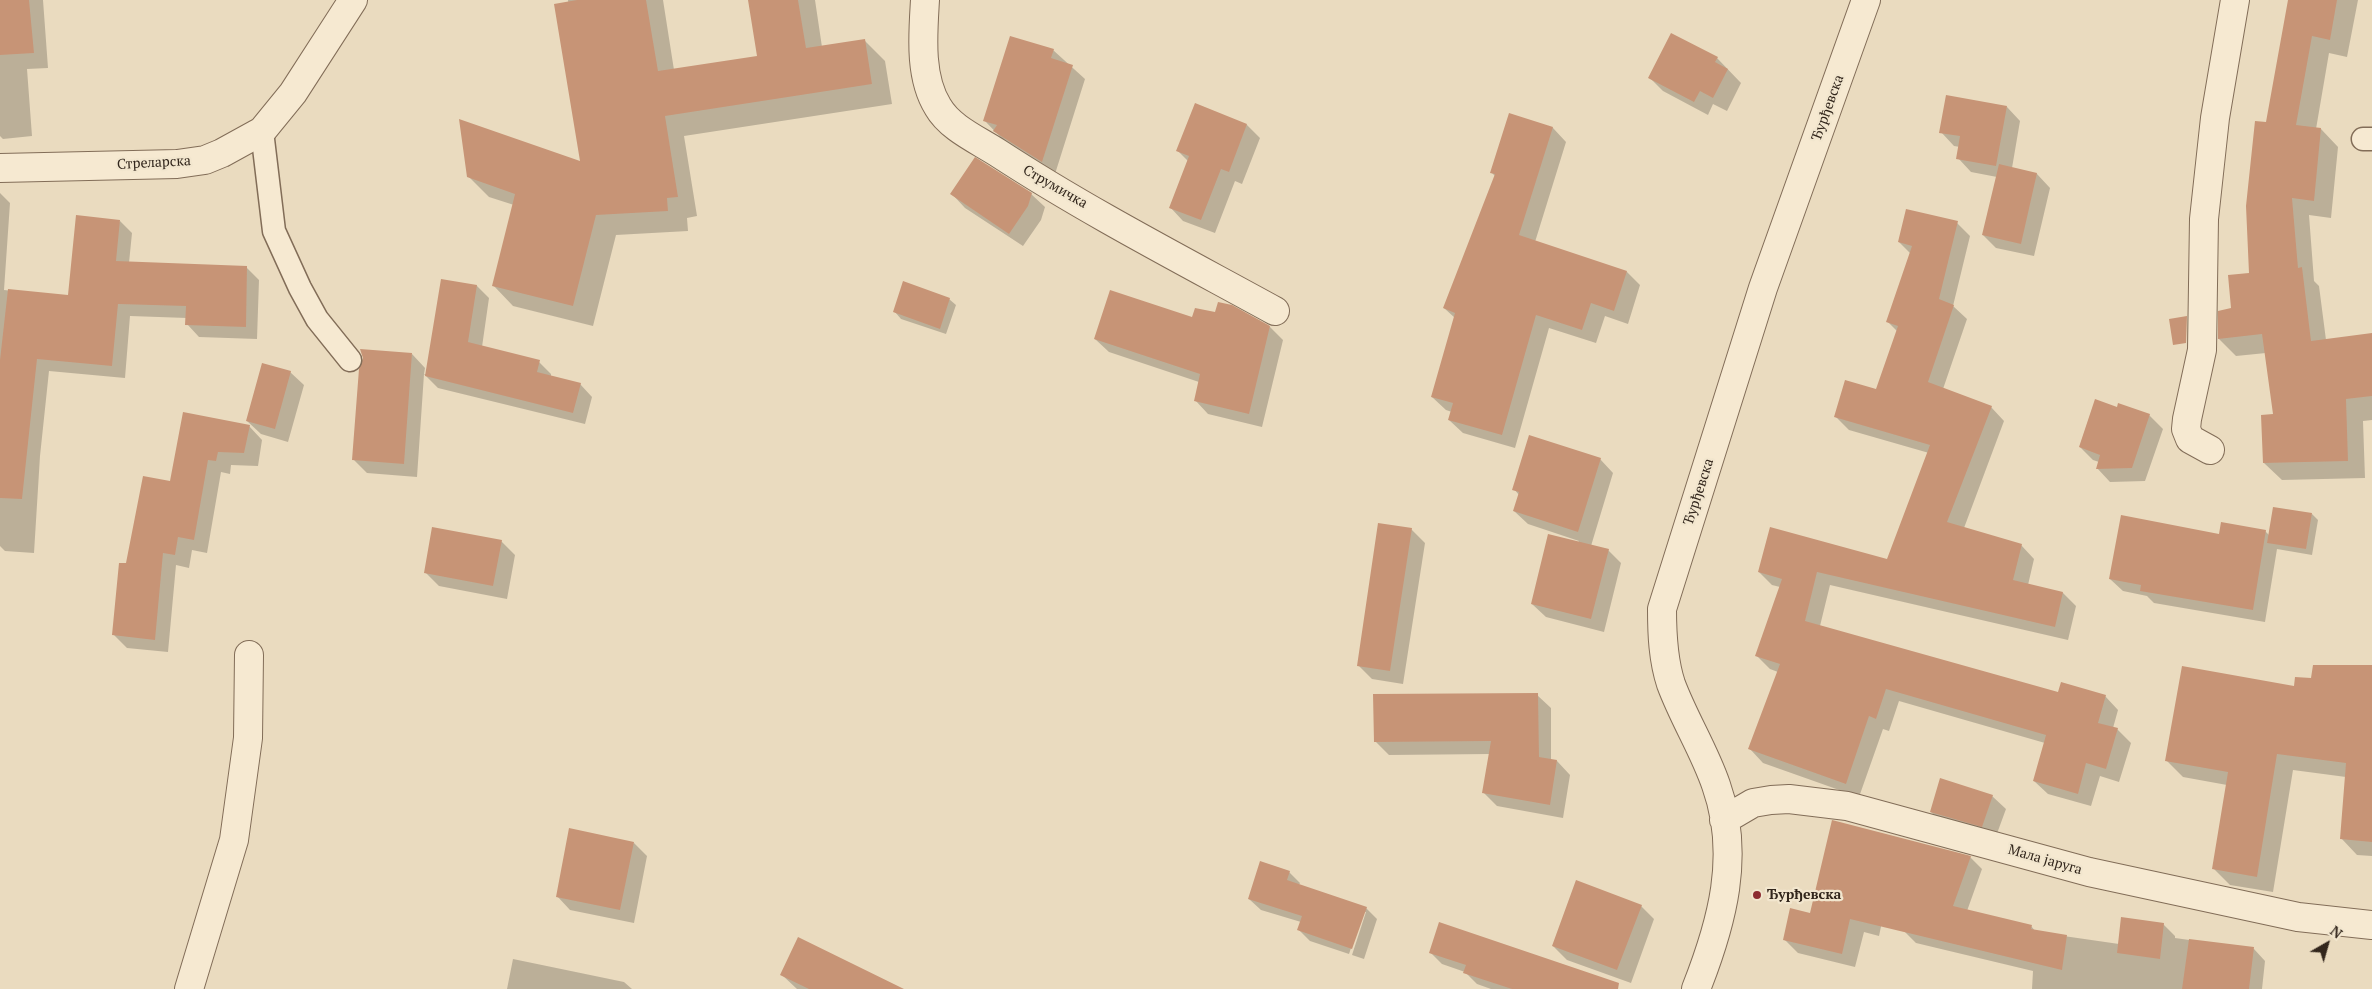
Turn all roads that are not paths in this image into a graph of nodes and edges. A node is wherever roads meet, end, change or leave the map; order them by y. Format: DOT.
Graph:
graph roads {
  1 [pos="353,0"];
  2 [pos="925,0"];
  3 [pos="1866,0"];
  4 [pos="2235,0"];
  5 [pos="262,131"];
  6 [pos="0,168"];
  7 [pos="1275,311"];
  8 [pos="350,360"];
  9 [pos="2210,450"];
  10 [pos="249,655"];
  11 [pos="1724,820"];
  12 [pos="2372,925"];
  13 [pos="189,989"];
  14 [pos="1696,989"];
  1 -- 5 [label="street, Стреларска"];
  2 -- 7 [label="street, Струмичка"];
  3 -- 11 [label="street, Ђурђевска"];
  4 -- 9 [label="street"];
  5 -- 6 [label="street, Стреларска"];
  5 -- 8 [label="lane"];
  10 -- 13 [label="street"];
  11 -- 12 [label="street, Мала јаруга"];
  11 -- 14 [label="street, Ђурђевска"];
}
